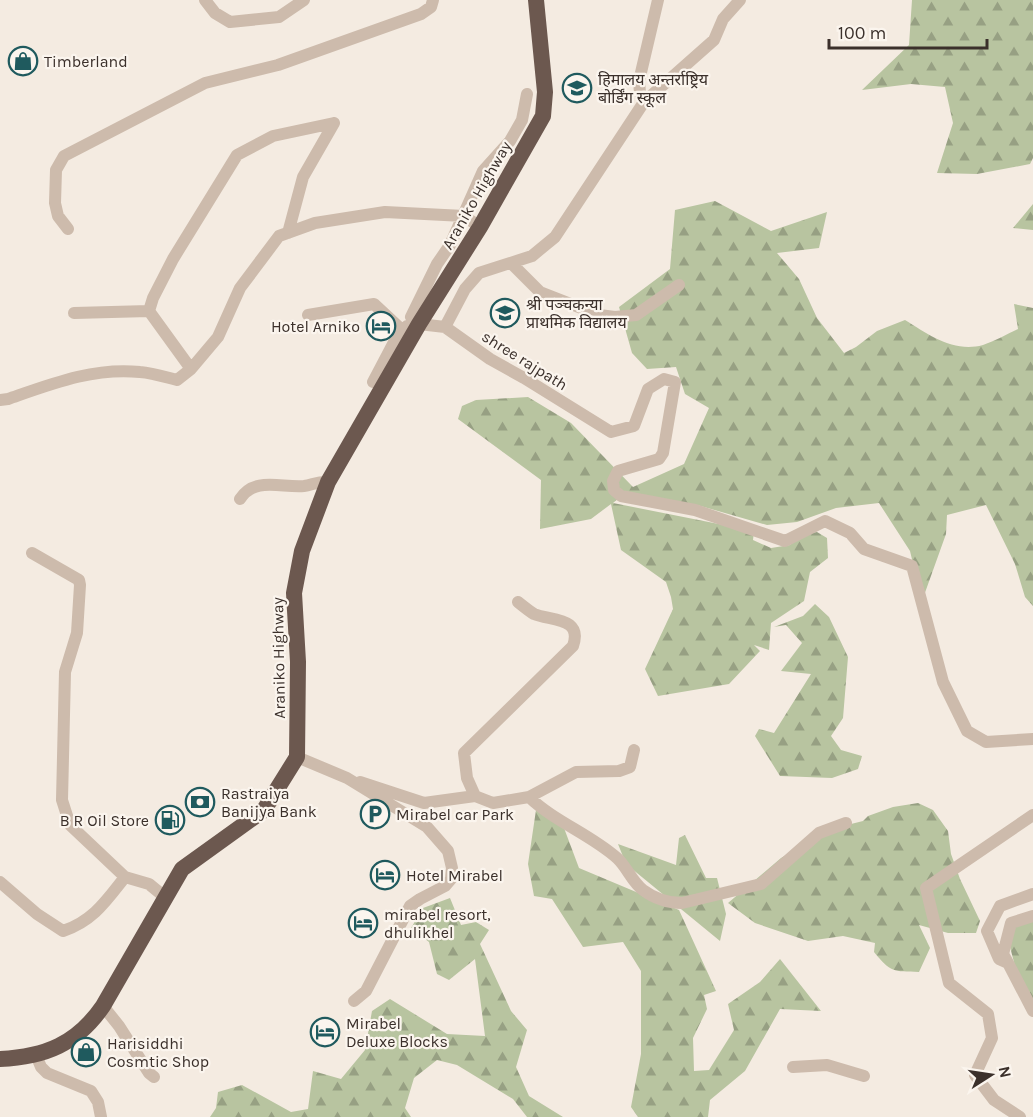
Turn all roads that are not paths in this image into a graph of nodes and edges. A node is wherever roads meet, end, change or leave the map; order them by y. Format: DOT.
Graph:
graph roads {
  1 [pos="205,0"];
  2 [pos="304,0"];
  3 [pos="433,0"];
  4 [pos="536,0"];
  5 [pos="658,0"];
  6 [pos="740,0"];
  7 [pos="527,94"];
  8 [pos="644,102"];
  9 [pos="464,216"];
  10 [pos="480,227"];
  11 [pos="68,229"];
  12 [pos="288,233"];
  13 [pos="512,264"];
  14 [pos="680,285"];
  15 [pos="149,311"];
  16 [pos="74,313"];
  17 [pos="308,315"];
  18 [pos="415,321"];
  19 [pos="445,327"];
  20 [pos="404,332"];
  21 [pos="191,369"];
  22 [pos="373,382"];
  23 [pos="0,400"];
  24 [pos="328,482"];
  25 [pos="240,499"];
  26 [pos="32,554"];
  27 [pos="518,602"];
  28 [pos="1033,739"];
  29 [pos="634,750"];
  30 [pos="297,758"];
  31 [pos="347,778"];
  32 [pos="475,796"];
  33 [pos="529,797"];
  34 [pos="1033,815"];
  35 [pos="846,823"];
  36 [pos="125,877"];
  37 [pos="0,882"];
  38 [pos="1033,894"];
  39 [pos="166,898"];
  40 [pos="1033,916"];
  41 [pos="1008,963"];
  42 [pos="354,1001"];
  43 [pos="103,1006"];
  44 [pos="1033,1011"];
  45 [pos="36,1055"];
  46 [pos="0,1059"];
  47 [pos="793,1067"];
  48 [pos="864,1076"];
  49 [pos="154,1077"];
  50 [pos="101,1117"];
  51 [pos="1020,1117"];
  1 -- 2 [label="street"];
  3 -- 11 [label="street"];
  4 -- 10 [label="highway, Araniko Highway"];
  5 -- 8 [label="street"];
  6 -- 8 [label="street"];
  7 -- 9 [label="street"];
  8 -- 13 [label="street"];
  9 -- 10 [label="street"];
  9 -- 12 [label="street"];
  9 -- 18 [label="street"];
  10 -- 18 [label="highway, Araniko Highway"];
  12 -- 15 [label="street"];
  12 -- 21 [label="street"];
  13 -- 14 [label="street"];
  13 -- 19 [label="street"];
  15 -- 16 [label="street"];
  15 -- 21 [label="street"];
  17 -- 20 [label="street"];
  18 -- 19 [label="street, shree rajpath"];
  18 -- 20 [label="street"];
  18 -- 24 [label="highway, Araniko Highway"];
  19 -- 28 [label="street, shree rajpath"];
  20 -- 22 [label="street"];
  21 -- 23 [label="street"];
  24 -- 25 [label="street"];
  24 -- 30 [label="highway, Araniko Highway"];
  26 -- 36 [label="street"];
  27 -- 32 [label="street"];
  29 -- 33 [label="street"];
  30 -- 31 [label="street"];
  30 -- 39 [label="highway"];
  31 -- 32 [label="street"];
  31 -- 42 [label="street"];
  32 -- 33 [label="street"];
  33 -- 35 [label="street"];
  34 -- 51 [label="street"];
  36 -- 37 [label="street"];
  36 -- 39 [label="street"];
  38 -- 41 [label="street"];
  39 -- 43 [label="highway"];
  40 -- 41 [label="street"];
  41 -- 44 [label="street"];
  43 -- 45 [label="highway"];
  43 -- 49 [label="street"];
  45 -- 46 [label="highway"];
  45 -- 50 [label="street"];
  47 -- 48 [label="street"];
}
